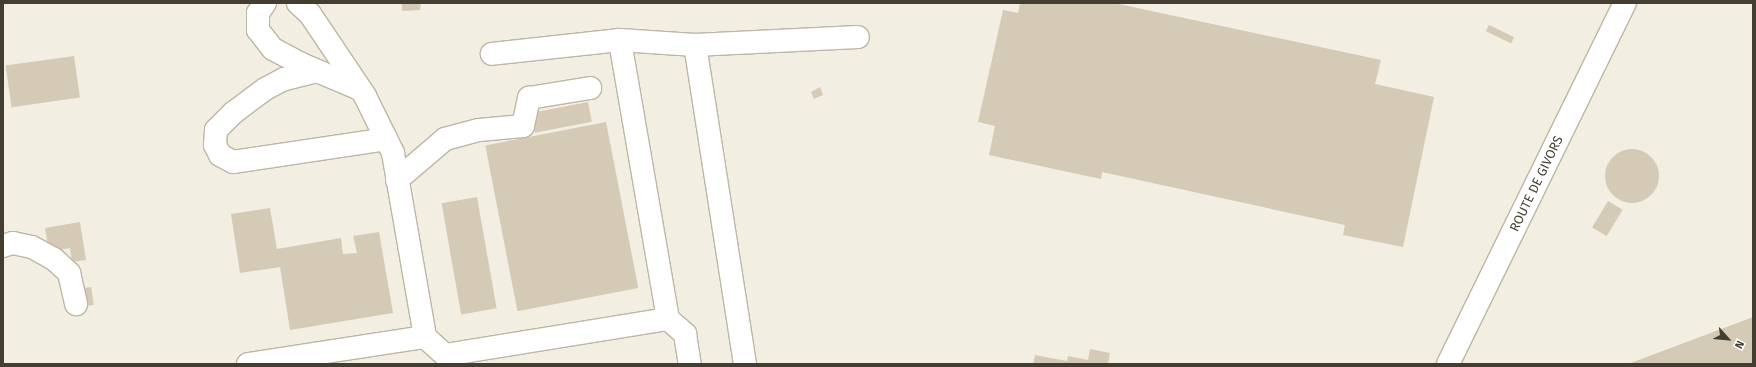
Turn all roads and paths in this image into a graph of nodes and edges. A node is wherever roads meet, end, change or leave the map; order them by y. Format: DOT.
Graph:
graph roads {
  1 [pos="265,3"];
  2 [pos="298,3"];
  3 [pos="1625,3"];
  4 [pos="858,37"];
  5 [pos="620,40"];
  6 [pos="695,45"];
  7 [pos="492,54"];
  8 [pos="317,71"];
  9 [pos="590,88"];
  10 [pos="360,89"];
  11 [pos="386,139"];
  12 [pos="397,180"];
  13 [pos="3,246"];
  14 [pos="76,304"];
  15 [pos="668,319"];
  16 [pos="425,337"];
  17 [pos="452,359"];
  18 [pos="248,364"];
  19 [pos="690,364"];
  20 [pos="745,364"];
  21 [pos="1448,364"];
  1 -- 8 [label="street"];
  2 -- 10 [label="street"];
  3 -- 21 [label="street, ROUTE DE GIVORS"];
  4 -- 6 [label="street"];
  5 -- 6 [label="street"];
  5 -- 7 [label="street"];
  5 -- 15 [label="street"];
  6 -- 20 [label="street"];
  8 -- 10 [label="street"];
  8 -- 11 [label="street"];
  9 -- 12 [label="street"];
  10 -- 11 [label="street"];
  11 -- 12 [label="street"];
  12 -- 16 [label="street"];
  13 -- 14 [label="street"];
  15 -- 17 [label="street"];
  15 -- 19 [label="street"];
  16 -- 17 [label="street"];
  16 -- 18 [label="street"];
}
